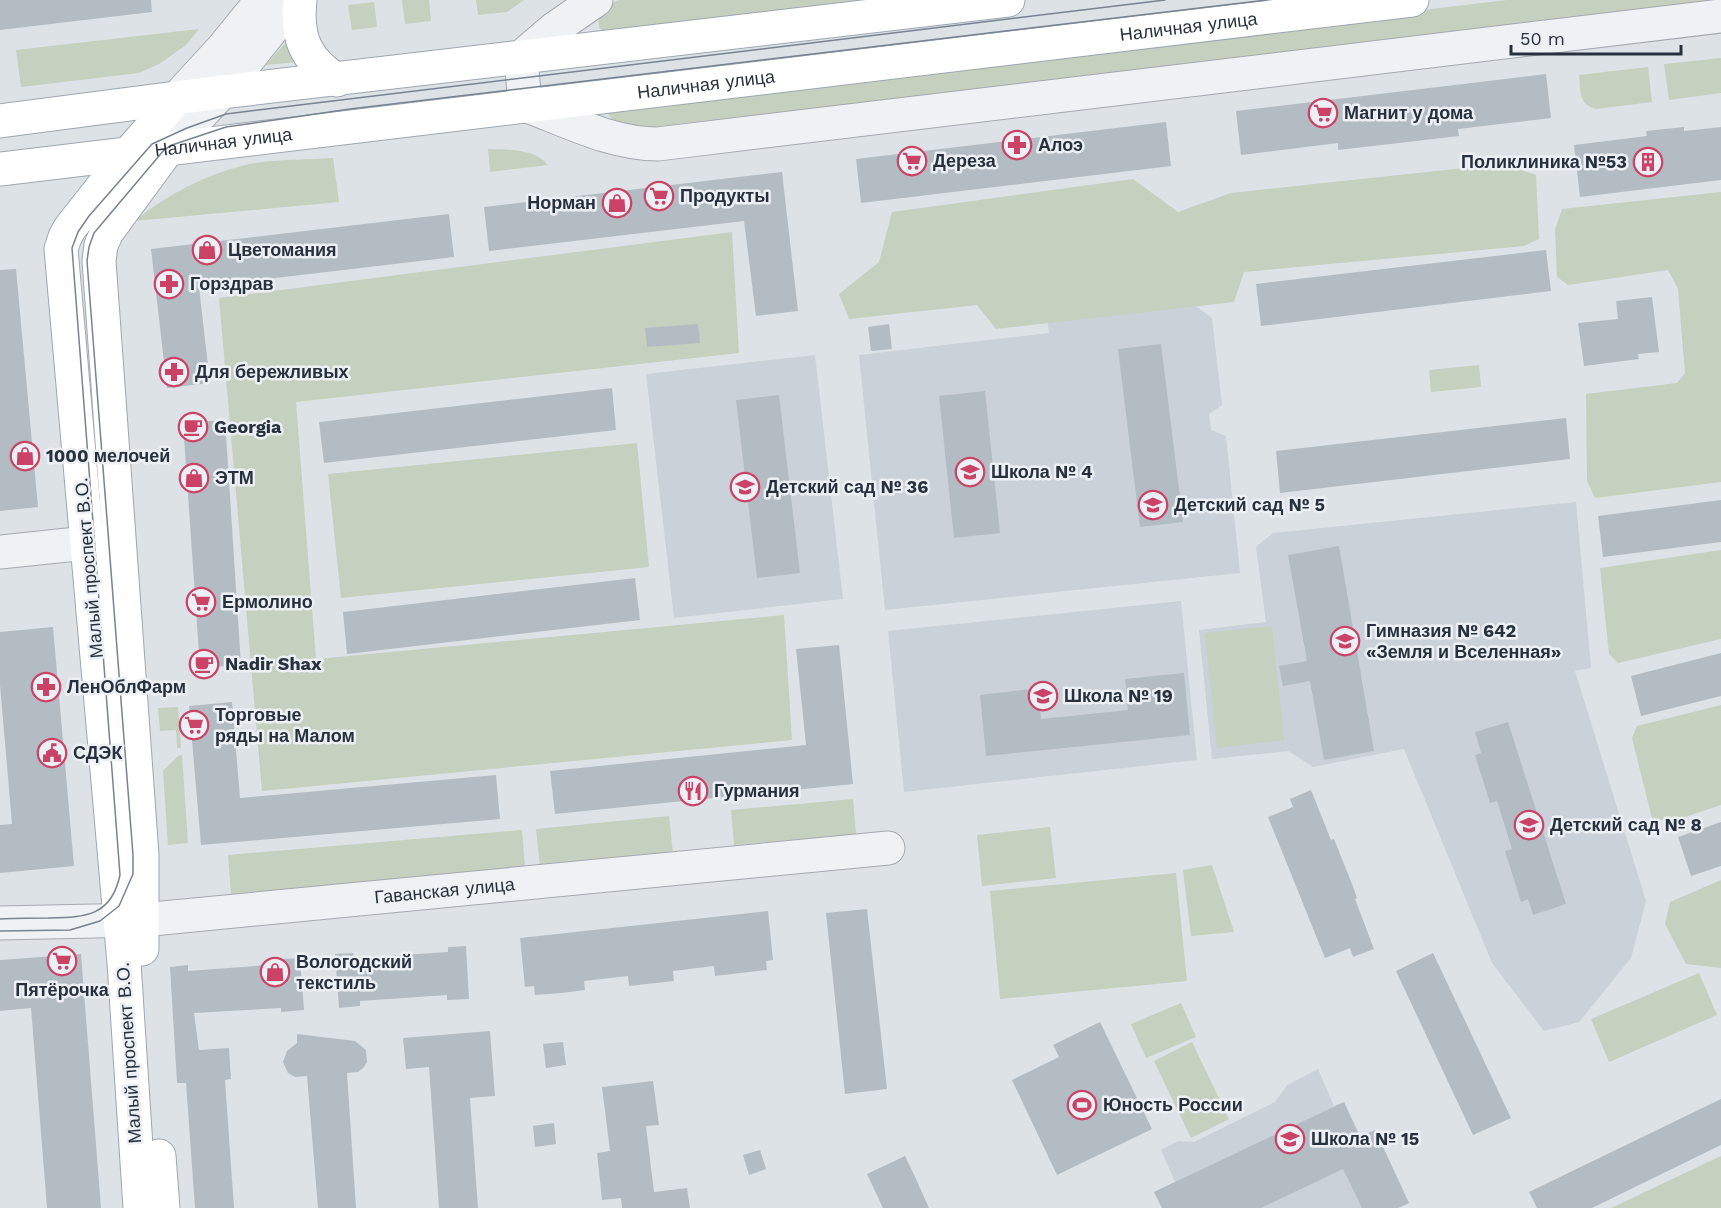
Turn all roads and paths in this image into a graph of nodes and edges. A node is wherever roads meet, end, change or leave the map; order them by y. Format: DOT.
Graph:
graph roads {
  1 [pos="262,0"];
  2 [pos="295,0"];
  3 [pos="300,0"];
  4 [pos="596,0"];
  5 [pos="1008,0"];
  6 [pos="1412,0"];
  7 [pos="1721,16"];
  8 [pos="521,57"];
  9 [pos="337,80"];
  10 [pos="222,92"];
  11 [pos="177,98"];
  12 [pos="525,105"];
  13 [pos="0,121"];
  14 [pos="168,149"];
  15 [pos="130,152"];
  16 [pos="0,169"];
  17 [pos="103,541"];
  18 [pos="0,552"];
  19 [pos="888,848"];
  20 [pos="131,920"];
  21 [pos="0,923"];
  22 [pos="140,1208"];
  23 [pos="163,1208"];
  1 -- 11 [label="street, Малый проспект В.О."];
  2 -- 10 [label="street, Малый проспект В.О."];
  3 -- 9 [label="main road"];
  4 -- 8 [label="street"];
  5 -- 8 [label="main road"];
  6 -- 12 [label="main road, Наличная улица"];
  7 -- 12 [label="street"];
  8 -- 9 [label="main road"];
  8 -- 12 [label="street"];
  9 -- 10 [label="main road"];
  10 -- 11 [label="main road"];
  10 -- 14 [label="street, Малый проспект В.О."];
  11 -- 13 [label="main road"];
  11 -- 15 [label="main road, Малый проспект В.О."];
  12 -- 14 [label="main road, Наличная улица"];
  14 -- 15 [label="main road, Наличная улица"];
  14 -- 17 [label="main road, Малый проспект В.О."];
  15 -- 16 [label="main road, Наличная улица"];
  15 -- 17 [label="main road, Малый проспект В.О."];
  17 -- 18 [label="street"];
  17 -- 20 [label="main road, Малый проспект В.О."];
  19 -- 20 [label="street, Гаванская улица"];
  20 -- 21 [label="street, Гаванская улица"];
  20 -- 22 [label="main road, Малый проспект В.О."];
  20 -- 23 [label="main road, Малый проспект В.О."];
}
